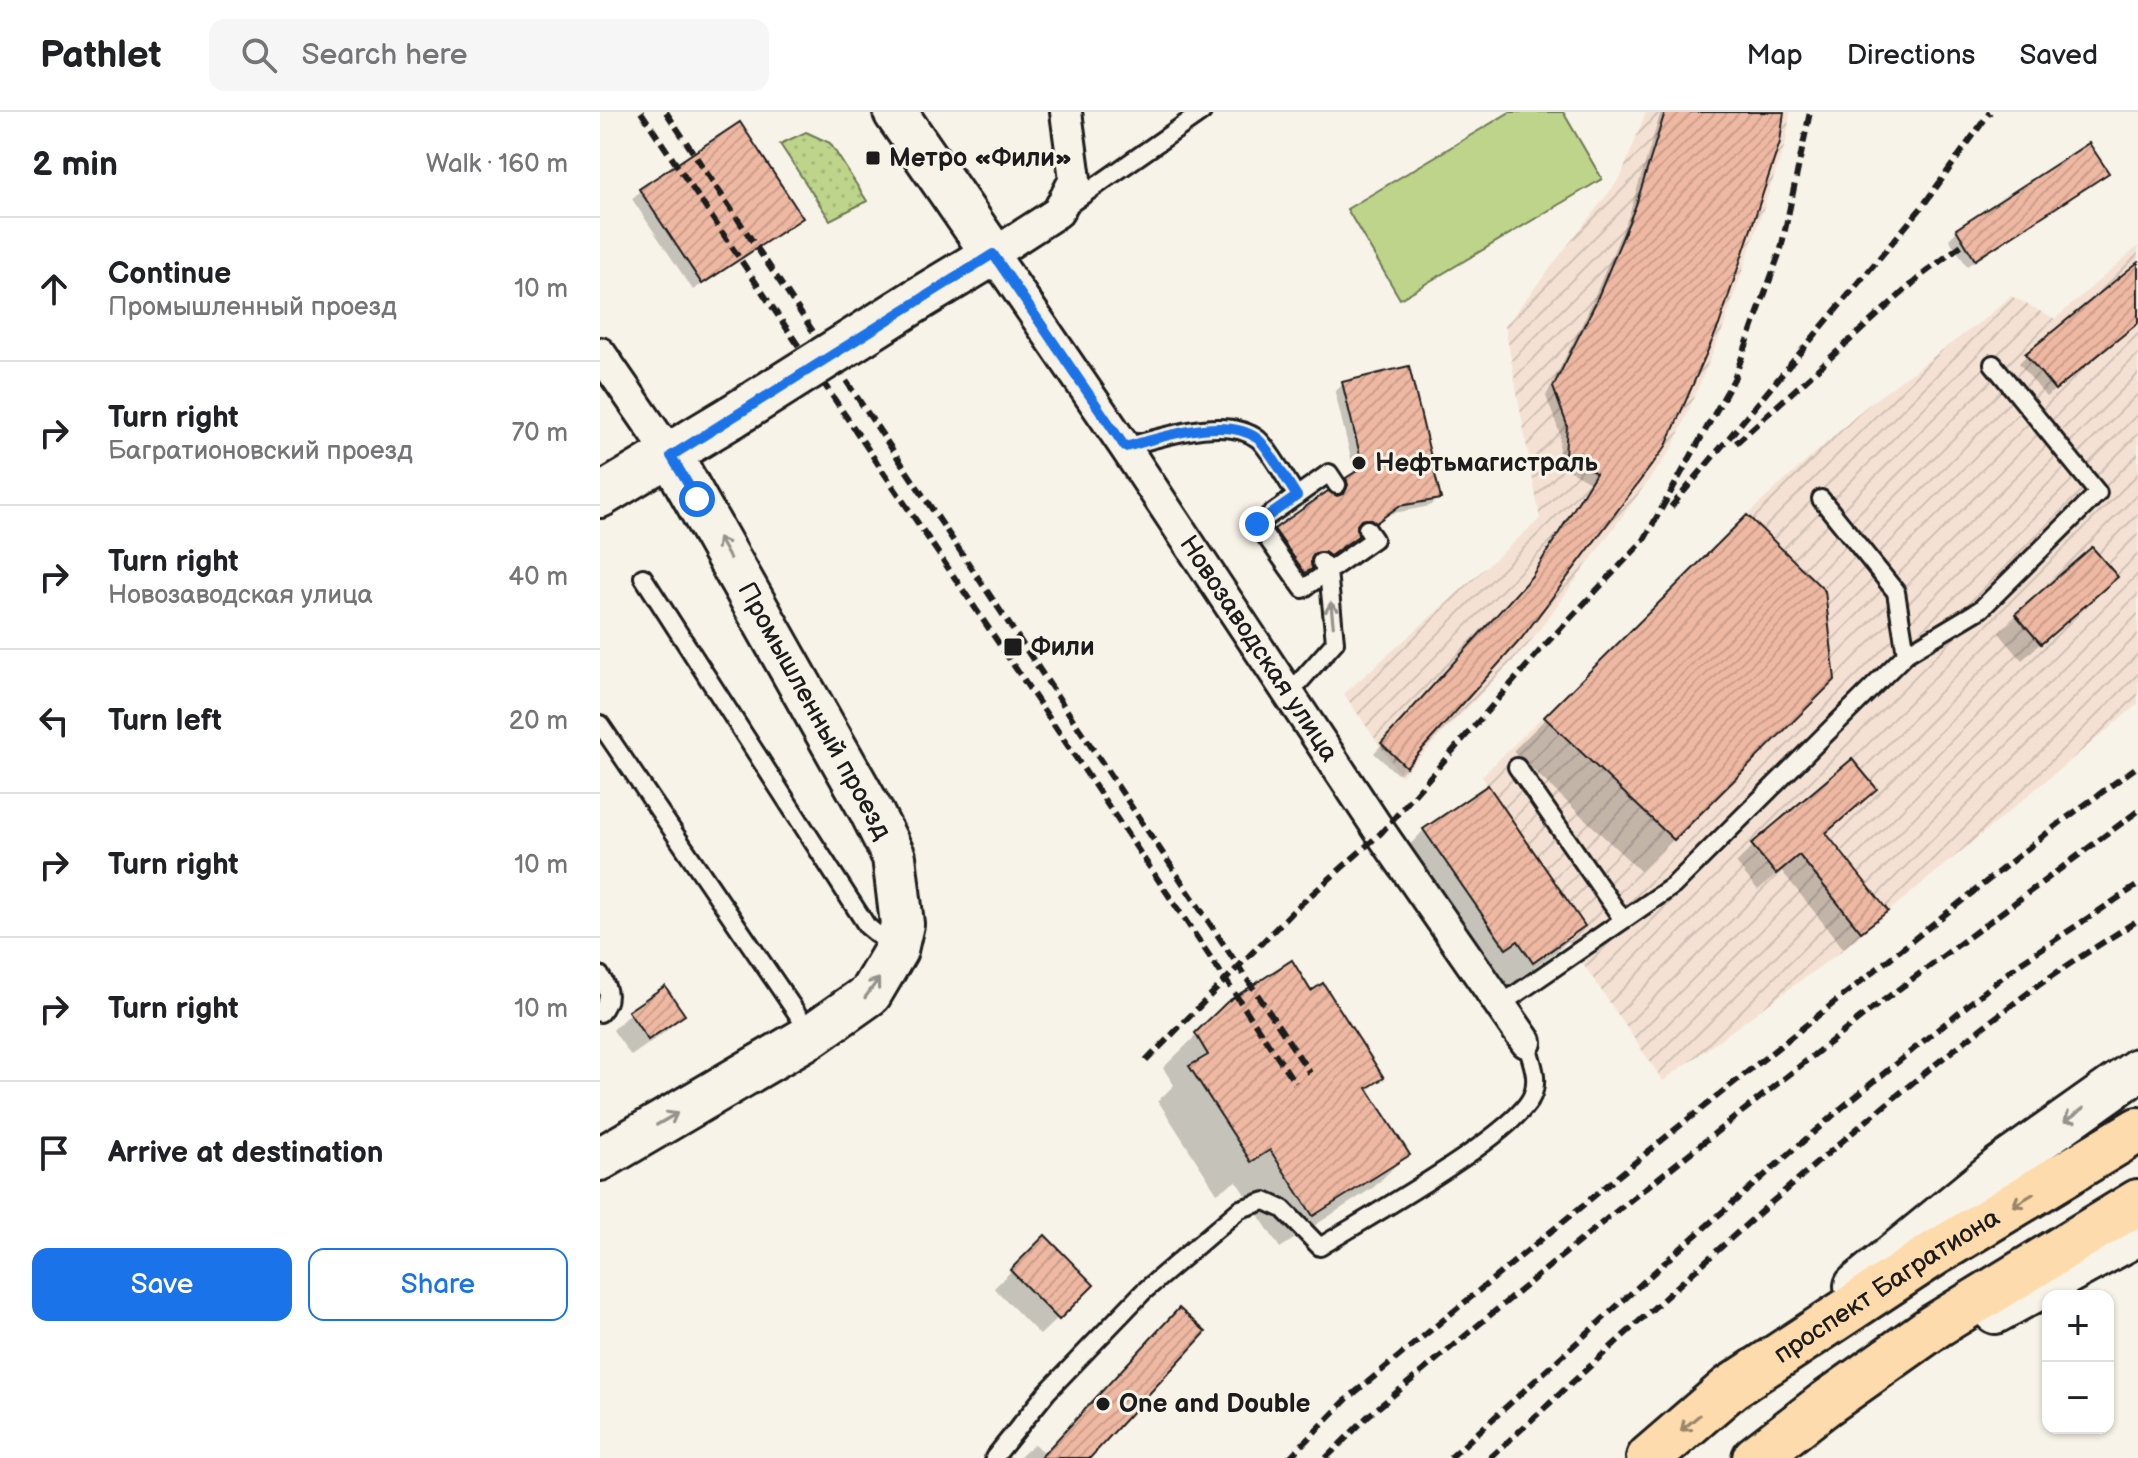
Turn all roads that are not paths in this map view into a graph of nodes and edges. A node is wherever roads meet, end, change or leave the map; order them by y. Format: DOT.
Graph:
graph roads {
  1 [pos="895,112"];
  2 [pos="1066,112"];
  3 [pos="1202,112"];
  4 [pos="1178,119"];
  5 [pos="1058,212"];
  6 [pos="993,254"];
  7 [pos="600,353"];
  8 [pos="1993,364"];
  9 [pos="1125,447"];
  10 [pos="671,456"];
  11 [pos="1337,485"];
  12 [pos="1306,495"];
  13 [pos="600,496"];
  14 [pos="1821,499"];
  15 [pos="1367,529"];
  16 [pos="1324,567"];
  17 [pos="643,577"];
  18 [pos="1906,654"];
  19 [pos="1288,695"];
  20 [pos="600,724"];
  21 [pos="1517,767"];
  22 [pos="1623,920"];
  23 [pos="896,950"];
  24 [pos="600,975"];
  25 [pos="1500,1005"];
  26 [pos="600,1013"];
  27 [pos="812,1035"];
  28 [pos="1526,1042"];
  29 [pos="2138,1070"];
  30 [pos="2138,1130"];
  31 [pos="600,1159"];
  32 [pos="2138,1202"];
  33 [pos="2138,1234"];
  34 [pos="1730,1388"];
  35 [pos="1825,1404"];
  36 [pos="994,1458"];
  37 [pos="1649,1458"];
  38 [pos="1755,1458"];
  1 -- 6 [label="street, Новозаводская улица"];
  2 -- 5 [label="street"];
  3 -- 4 [label="lane"];
  4 -- 5 [label="lane"];
  5 -- 6 [label="street"];
  6 -- 9 [label="street, Новозаводская улица"];
  6 -- 10 [label="street, bridge"];
  7 -- 10 [label="street"];
  8 -- 18 [label="lane"];
  9 -- 12 [label="lane"];
  9 -- 19 [label="street, Новозаводская улица"];
  10 -- 13 [label="street"];
  23 -- 10 [label="street, Промышленный проезд, one-way"];
  11 -- 12 [label="lane"];
  12 -- 16 [label="lane"];
  14 -- 18 [label="lane"];
  15 -- 16 [label="lane"];
  19 -- 16 [label="lane, one-way"];
  17 -- 23 [label="lane"];
  18 -- 22 [label="lane"];
  19 -- 25 [label="street, Новозаводская улица"];
  20 -- 27 [label="lane"];
  21 -- 22 [label="lane"];
  22 -- 25 [label="lane"];
  27 -- 23 [label="street, Промышленный проезд, one-way"];
  24 -- 26 [label="lane"];
  25 -- 28 [label="street, Новозаводская улица"];
  31 -- 27 [label="street, Промышленный проезд, one-way"];
  28 -- 36 [label="lane"];
  29 -- 34 [label="street, one-way"];
  30 -- 34 [label="main road, проспект Багратиона, one-way"];
  32 -- 35 [label="main road"];
  33 -- 35 [label="street"];
  34 -- 37 [label="main road, проспект Багратиона, one-way"];
  35 -- 38 [label="main road"];
}
